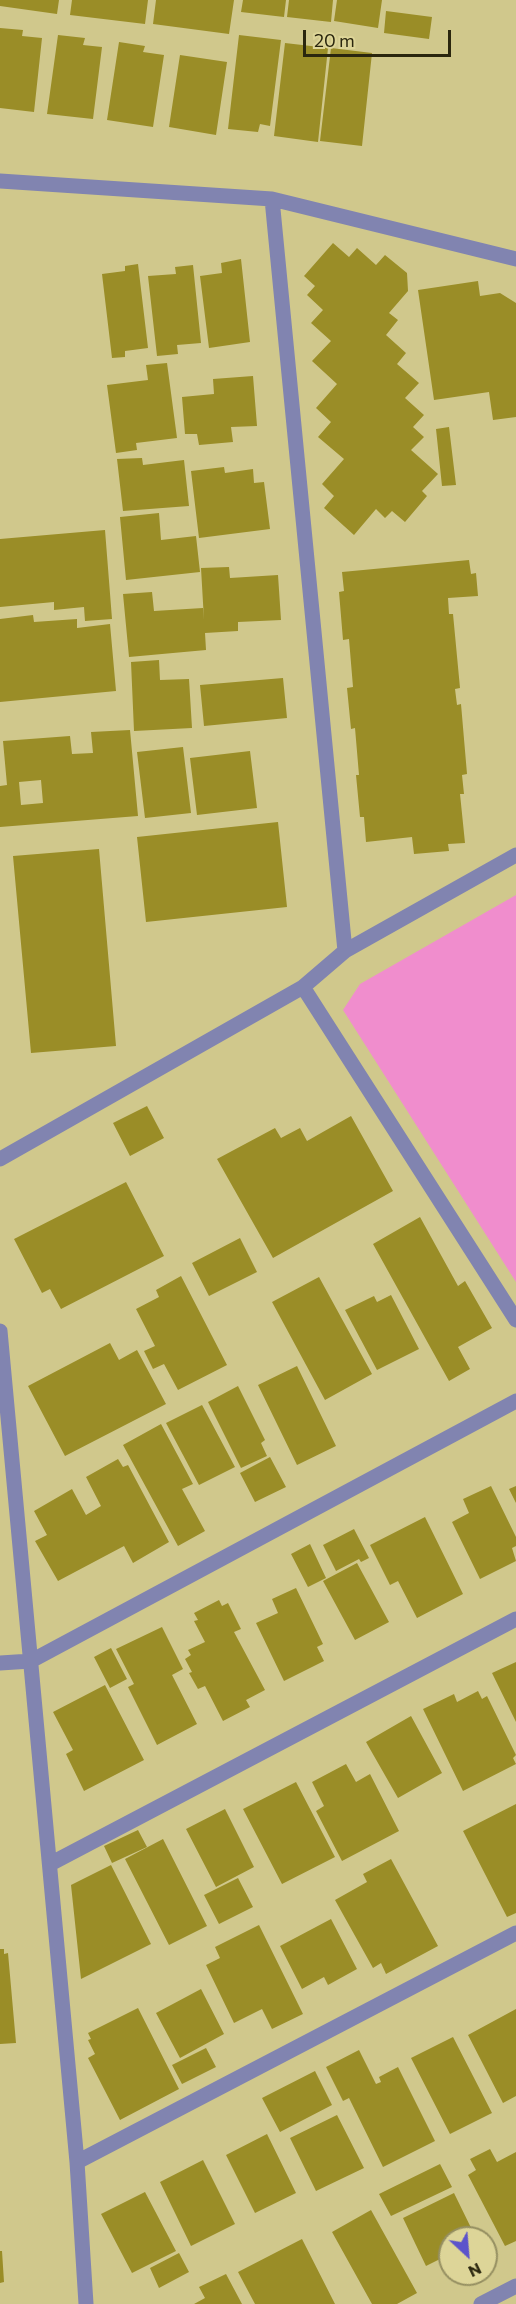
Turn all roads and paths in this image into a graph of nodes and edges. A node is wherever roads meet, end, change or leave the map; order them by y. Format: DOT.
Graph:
graph roads {
  1 [pos="0,181"];
  2 [pos="272,198"];
  3 [pos="516,259"];
  4 [pos="516,855"];
  5 [pos="345,951"];
  6 [pos="303,987"];
  7 [pos="0,1159"];
  8 [pos="516,1320"];
  9 [pos="0,1331"];
  10 [pos="516,1401"];
  11 [pos="516,1619"];
  12 [pos="31,1661"];
  13 [pos="0,1663"];
  14 [pos="50,1864"];
  15 [pos="516,1933"];
  16 [pos="77,2162"];
  17 [pos="516,2286"];
  18 [pos="86,2304"];
  19 [pos="481,2304"];
  1 -- 2 [label="street"];
  2 -- 3 [label="street"];
  2 -- 5 [label="street"];
  4 -- 5 [label="street"];
  5 -- 6 [label="street"];
  6 -- 7 [label="street"];
  6 -- 8 [label="street"];
  9 -- 12 [label="street"];
  10 -- 12 [label="street"];
  11 -- 14 [label="street"];
  12 -- 13 [label="street"];
  12 -- 14 [label="street"];
  14 -- 16 [label="street"];
  15 -- 16 [label="street"];
  16 -- 18 [label="street"];
  17 -- 19 [label="street"];
}
